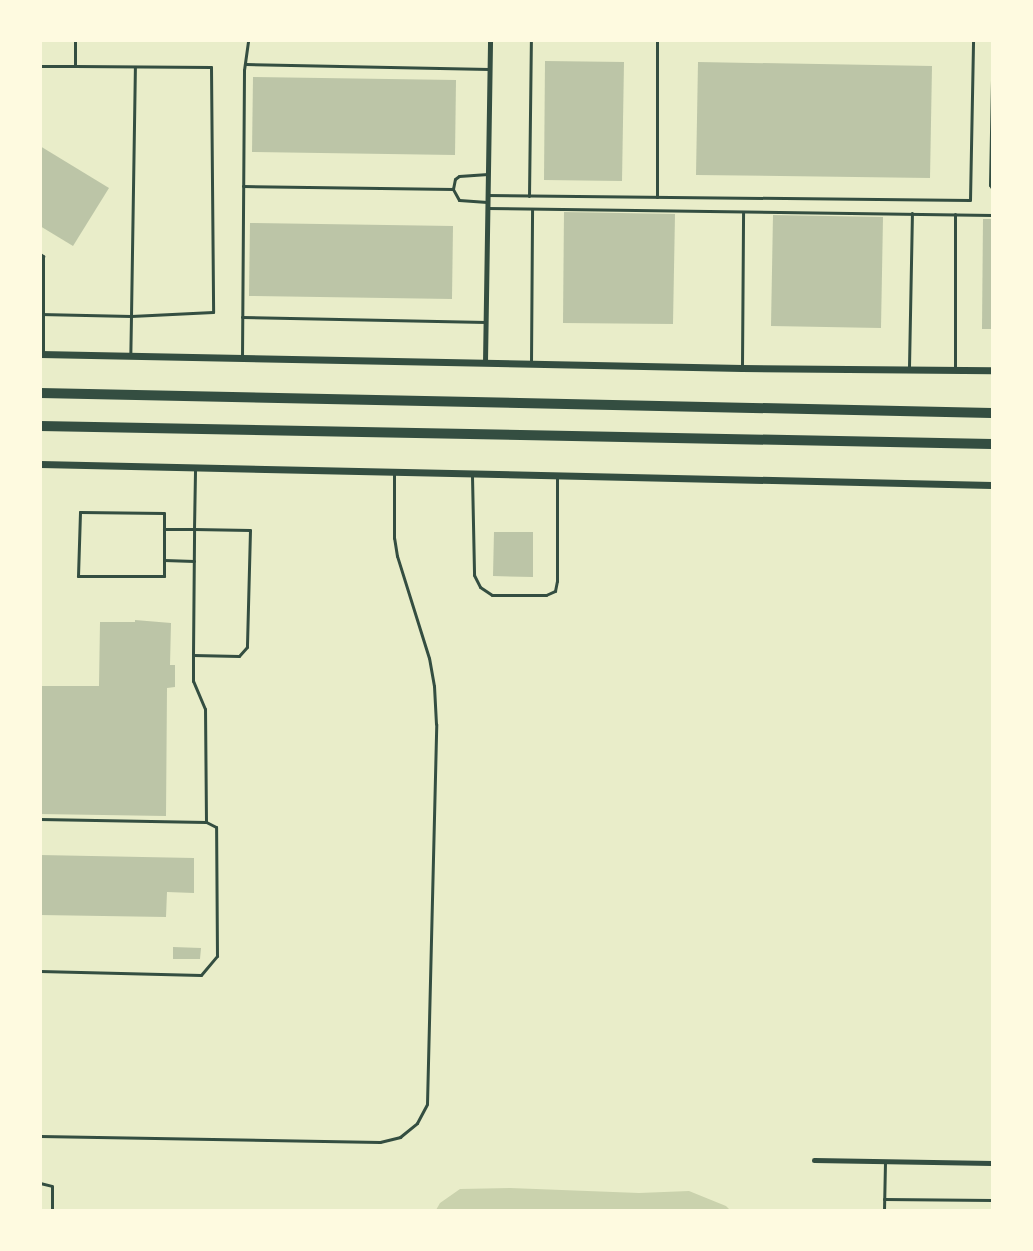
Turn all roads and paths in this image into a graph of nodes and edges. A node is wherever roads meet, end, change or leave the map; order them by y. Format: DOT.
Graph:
graph roads {
  1 [pos="75,40"];
  2 [pos="248,40"];
  3 [pos="490,40"];
  4 [pos="531,40"];
  5 [pos="657,40"];
  6 [pos="973,40"];
  7 [pos="246,64"];
  8 [pos="40,66"];
  9 [pos="75,66"];
  10 [pos="135,67"];
  11 [pos="489,69"];
  12 [pos="993,80"];
  13 [pos="488,174"];
  14 [pos="243,186"];
  15 [pos="993,188"];
  16 [pos="453,189"];
  17 [pos="488,195"];
  18 [pos="529,196"];
  19 [pos="657,197"];
  20 [pos="487,205"];
  21 [pos="532,209"];
  22 [pos="743,213"];
  23 [pos="912,213"];
  24 [pos="955,214"];
  25 [pos="993,215"];
  26 [pos="40,254"];
  27 [pos="42,314"];
  28 [pos="131,315"];
  29 [pos="242,317"];
  30 [pos="486,321"];
  31 [pos="42,354"];
  32 [pos="130,355"];
  33 [pos="242,358"];
  34 [pos="485,362"];
  35 [pos="531,363"];
  36 [pos="742,368"];
  37 [pos="993,370"];
  38 [pos="909,371"];
  39 [pos="955,371"];
  40 [pos="40,393"];
  41 [pos="993,413"];
  42 [pos="40,426"];
  43 [pos="993,444"];
  44 [pos="40,464"];
  45 [pos="195,467"];
  46 [pos="394,471"];
  47 [pos="472,473"];
  48 [pos="557,475"];
  49 [pos="993,485"];
  50 [pos="164,529"];
  51 [pos="194,529"];
  52 [pos="164,560"];
  53 [pos="194,561"];
  54 [pos="193,655"];
  55 [pos="40,819"];
  56 [pos="206,822"];
  57 [pos="40,971"];
  58 [pos="40,1137"];
  59 [pos="814,1160"];
  60 [pos="885,1161"];
  61 [pos="993,1163"];
  62 [pos="40,1183"];
  63 [pos="884,1198"];
  64 [pos="993,1200"];
  65 [pos="52,1210"];
  66 [pos="884,1210"];
  1 -- 9 [label="lane"];
  2 -- 7 [label="lane"];
  3 -- 11 [label="street"];
  4 -- 18 [label="lane"];
  5 -- 19 [label="lane"];
  6 -- 19 [label="lane"];
  7 -- 11 [label="lane"];
  7 -- 14 [label="lane"];
  8 -- 9 [label="lane"];
  9 -- 10 [label="lane"];
  10 -- 28 [label="lane"];
  10 -- 28 [label="lane"];
  11 -- 13 [label="street"];
  12 -- 15 [label="lane"];
  13 -- 16 [label="lane"];
  13 -- 17 [label="street"];
  14 -- 16 [label="lane"];
  14 -- 29 [label="lane"];
  16 -- 20 [label="lane"];
  17 -- 18 [label="lane"];
  17 -- 20 [label="street"];
  18 -- 19 [label="lane"];
  20 -- 21 [label="lane"];
  20 -- 30 [label="street"];
  21 -- 22 [label="lane"];
  21 -- 35 [label="lane"];
  22 -- 23 [label="lane"];
  22 -- 36 [label="lane"];
  23 -- 24 [label="lane"];
  23 -- 38 [label="lane"];
  24 -- 25 [label="lane"];
  24 -- 39 [label="lane"];
  26 -- 27 [label="lane"];
  27 -- 28 [label="lane"];
  27 -- 31 [label="lane"];
  28 -- 32 [label="lane"];
  29 -- 30 [label="lane"];
  29 -- 33 [label="lane"];
  30 -- 34 [label="street"];
  31 -- 32 [label="street"];
  32 -- 33 [label="street"];
  33 -- 34 [label="street"];
  34 -- 35 [label="street"];
  35 -- 36 [label="street"];
  36 -- 38 [label="street"];
  37 -- 39 [label="street"];
  38 -- 39 [label="street"];
  40 -- 41 [label="highway"];
  42 -- 43 [label="highway"];
  44 -- 45 [label="street"];
  45 -- 46 [label="street"];
  45 -- 51 [label="lane"];
  46 -- 47 [label="street"];
  46 -- 58 [label="lane"];
  47 -- 48 [label="street"];
  47 -- 48 [label="lane"];
  48 -- 49 [label="street"];
  50 -- 51 [label="lane"];
  50 -- 52 [label="lane"];
  50 -- 52 [label="lane"];
  51 -- 53 [label="lane"];
  51 -- 54 [label="lane"];
  52 -- 53 [label="lane"];
  53 -- 54 [label="lane"];
  54 -- 56 [label="lane"];
  55 -- 56 [label="lane"];
  56 -- 57 [label="lane"];
  59 -- 60 [label="street"];
  60 -- 61 [label="street"];
  60 -- 63 [label="lane"];
  62 -- 65 [label="lane"];
  63 -- 64 [label="lane"];
  63 -- 66 [label="lane"];
}
